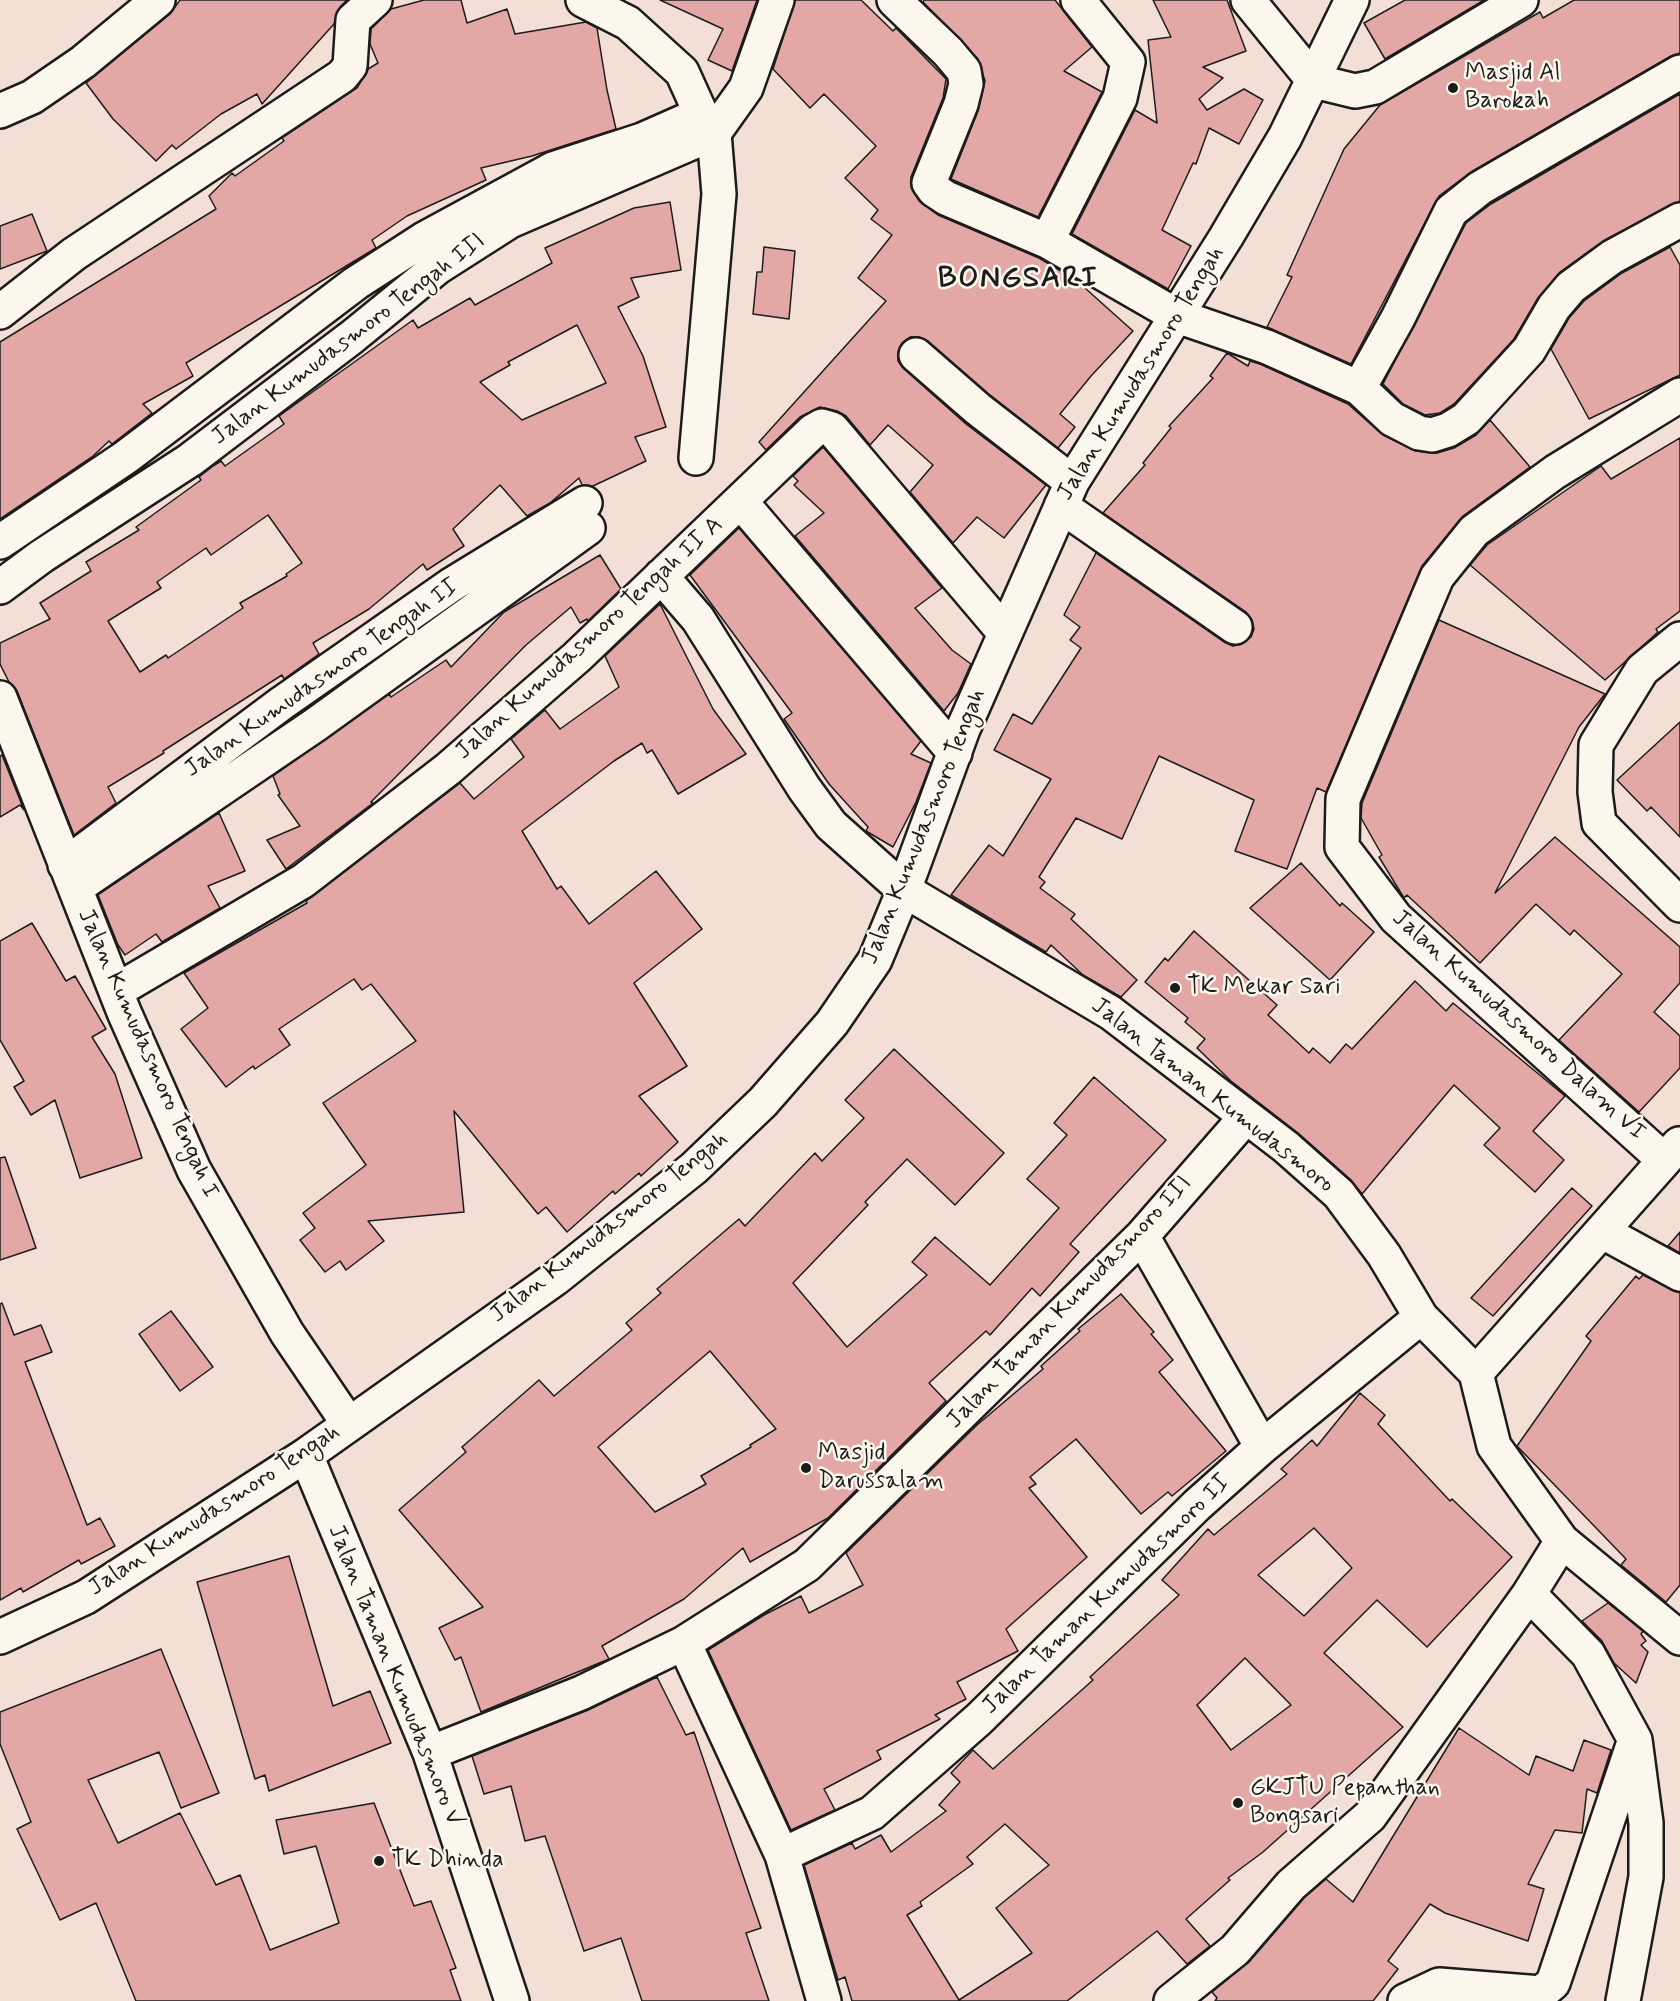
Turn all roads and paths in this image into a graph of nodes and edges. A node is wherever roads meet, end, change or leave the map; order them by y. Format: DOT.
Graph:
graph roads {
  1 [pos="375,0"];
  2 [pos="583,0"];
  3 [pos="777,0"];
  4 [pos="894,0"];
  5 [pos="1078,0"];
  6 [pos="1248,0"];
  7 [pos="1352,0"];
  8 [pos="1521,0"];
  9 [pos="149,4"];
  10 [pos="1680,72"];
  11 [pos="1314,81"];
  12 [pos="0,111"];
  13 [pos="707,123"];
  14 [pos="1680,220"];
  15 [pos="1047,241"];
  16 [pos="431,253"];
  17 [pos="0,312"];
  18 [pos="1177,316"];
  19 [pos="285,337"];
  20 [pos="916,355"];
  21 [pos="308,371"];
  22 [pos="1359,388"];
  23 [pos="1680,395"];
  24 [pos="696,458"];
  25 [pos="1066,494"];
  26 [pos="741,502"];
  27 [pos="587,516"];
  28 [pos="0,542"];
  29 [pos="661,576"];
  30 [pos="0,587"];
  31 [pos="1235,627"];
  32 [pos="1004,632"];
  33 [pos="1680,639"];
  34 [pos="0,698"];
  35 [pos="955,753"];
  36 [pos="70,877"];
  37 [pos="904,890"];
  38 [pos="1680,905"];
  39 [pos="116,991"];
  40 [pos="1245,1118"];
  41 [pos="1672,1151"];
  42 [pos="1603,1232"];
  43 [pos="1142,1236"];
  44 [pos="1680,1274"];
  45 [pos="1421,1317"];
  46 [pos="1476,1373"];
  47 [pos="348,1423"];
  48 [pos="1262,1447"];
  49 [pos="306,1455"];
  50 [pos="1562,1541"];
  51 [pos="1529,1594"];
  52 [pos="0,1637"];
  53 [pos="1680,1638"];
  54 [pos="684,1643"];
  55 [pos="1635,1740"];
  56 [pos="430,1753"];
  57 [pos="782,1855"];
  58 [pos="512,2001"];
  59 [pos="824,2001"];
  60 [pos="1171,2001"];
  61 [pos="1405,2001"];
  62 [pos="1623,2001"];
  1 -- 17 [label="street"];
  2 -- 13 [label="street"];
  3 -- 13 [label="street"];
  4 -- 15 [label="street"];
  5 -- 15 [label="street"];
  6 -- 11 [label="street"];
  7 -- 11 [label="street, Jalan Kumudasmoro Tengah"];
  8 -- 11 [label="street"];
  9 -- 12 [label="street"];
  10 -- 22 [label="street"];
  11 -- 18 [label="street, Jalan Kumudasmoro Tengah"];
  13 -- 16 [label="street, Jalan Kumudasmoro Tengah III"];
  13 -- 24 [label="street"];
  14 -- 22 [label="street"];
  15 -- 18 [label="street"];
  16 -- 19 [label="street"];
  16 -- 21 [label="street, Jalan Kumudasmoro Tengah III"];
  18 -- 22 [label="street"];
  18 -- 25 [label="street, Jalan Kumudasmoro Tengah"];
  19 -- 21 [label="street"];
  19 -- 28 [label="street"];
  20 -- 25 [label="street"];
  21 -- 30 [label="street, Jalan Kumudasmoro Tengah III"];
  23 -- 41 [label="street, Jalan Kumudasmoro Dalam VI"];
  25 -- 31 [label="street"];
  25 -- 32 [label="street, Jalan Kumudasmoro Tengah"];
  26 -- 29 [label="street, Jalan Kumudasmoro Tengah II A"];
  26 -- 32 [label="street, Jalan Kumudasmoro Tengah II A"];
  26 -- 35 [label="street"];
  27 -- 36 [label="street, Jalan Kumudasmoro Tengah II"];
  29 -- 37 [label="street, Jalan Taman Kumudasmoro"];
  29 -- 39 [label="street, Jalan Kumudasmoro Tengah II A"];
  32 -- 35 [label="street, Jalan Kumudasmoro Tengah"];
  33 -- 38 [label="street"];
  34 -- 36 [label="street, Jalan Kumudasmoro Tengah I"];
  35 -- 37 [label="street, Jalan Kumudasmoro Tengah"];
  36 -- 39 [label="street, Jalan Kumudasmoro Tengah I"];
  37 -- 40 [label="street, Jalan Taman Kumudasmoro"];
  37 -- 47 [label="street, Jalan Kumudasmoro Tengah"];
  39 -- 47 [label="street, Jalan Kumudasmoro Tengah I"];
  40 -- 43 [label="street, Jalan Taman Kumudasmoro III"];
  40 -- 45 [label="street, Jalan Taman Kumudasmoro"];
  41 -- 42 [label="street"];
  42 -- 44 [label="street"];
  42 -- 46 [label="street"];
  43 -- 48 [label="street"];
  43 -- 54 [label="street, Jalan Taman Kumudasmoro III"];
  45 -- 46 [label="street, Jalan Taman Kumudasmoro"];
  45 -- 48 [label="street, Jalan Taman Kumudasmoro II"];
  46 -- 50 [label="street"];
  47 -- 49 [label="street, Jalan Kumudasmoro Tengah"];
  48 -- 57 [label="street, Jalan Taman Kumudasmoro II"];
  49 -- 52 [label="street, Jalan Kumudasmoro Tengah"];
  49 -- 56 [label="street, Jalan Taman Kumudasmoro V"];
  50 -- 51 [label="street"];
  50 -- 53 [label="street"];
  51 -- 55 [label="street"];
  51 -- 60 [label="street"];
  54 -- 56 [label="street, Jalan Taman Kumudasmoro III"];
  54 -- 57 [label="street"];
  55 -- 61 [label="street"];
  55 -- 62 [label="street"];
  56 -- 58 [label="street, Jalan Taman Kumudasmoro V"];
  57 -- 59 [label="street"];
}
